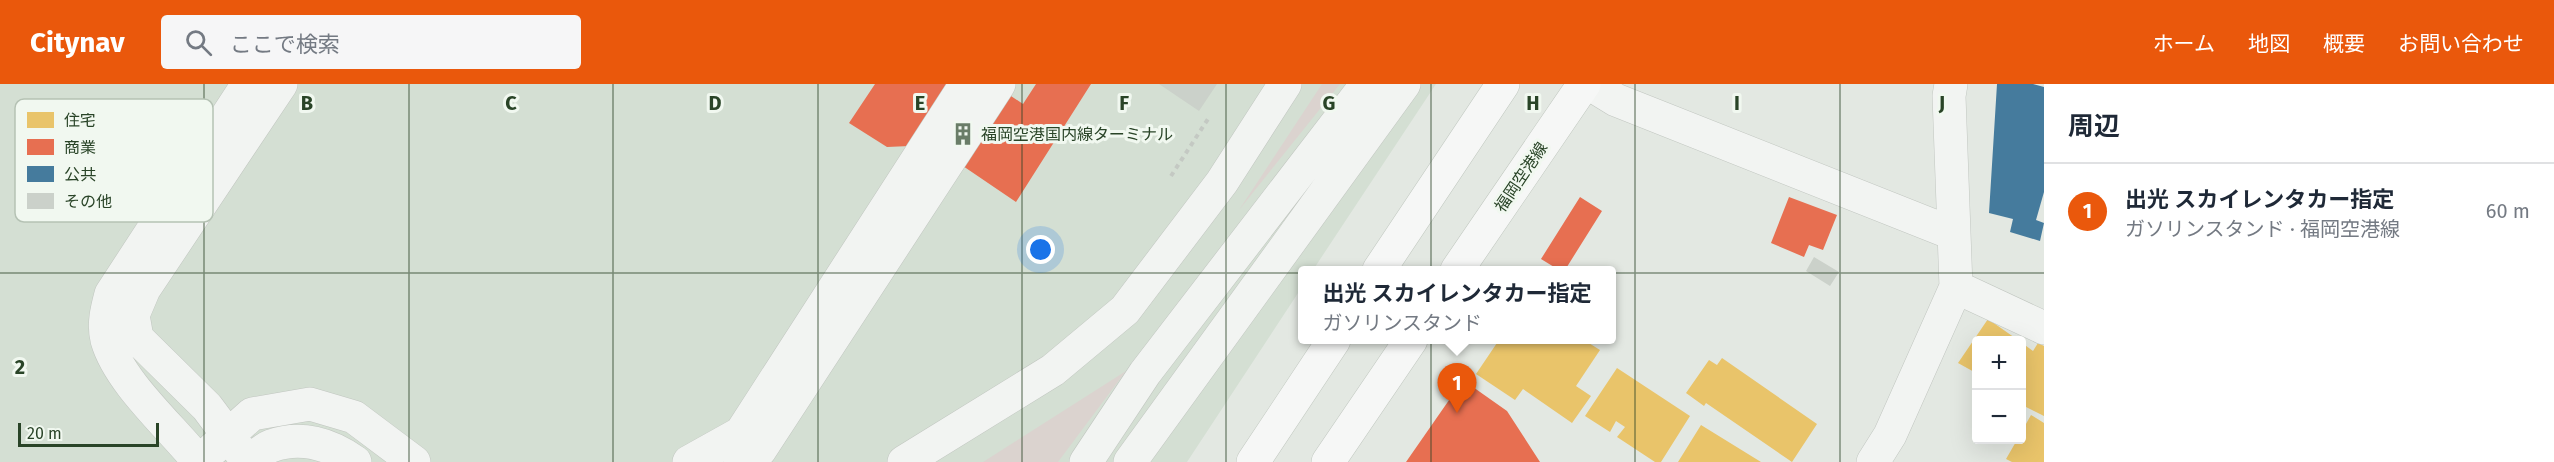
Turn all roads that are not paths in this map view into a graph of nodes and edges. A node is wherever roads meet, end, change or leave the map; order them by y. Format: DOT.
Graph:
graph roads {
  1 [pos="248,84"];
  2 [pos="280,84"];
  3 [pos="966,84"];
  4 [pos="999,84"];
  5 [pos="1286,84"];
  6 [pos="1367,84"];
  7 [pos="1404,84"];
  8 [pos="1503,84"];
  9 [pos="1584,84"];
  10 [pos="1590,84"];
  11 [pos="1951,84"];
  12 [pos="213,138"];
  13 [pos="213,185"];
  14 [pos="158,222"];
  15 [pos="188,222"];
  16 [pos="1954,234"];
  17 [pos="1383,266"];
  18 [pos="1461,266"];
  19 [pos="1956,287"];
  20 [pos="2044,328"];
  21 [pos="1331,344"];
  22 [pos="1408,344"];
  23 [pos="228,435"];
  24 [pos="201,462"];
  25 [pos="248,462"];
  26 [pos="355,462"];
  27 [pos="414,462"];
  28 [pos="689,462"];
  29 [pos="740,462"];
  30 [pos="904,462"];
  31 [pos="1086,462"];
  32 [pos="1130,462"];
  33 [pos="1252,462"];
  34 [pos="1328,462"];
  35 [pos="1873,462"];
  1 -- 12 [label="street"];
  2 -- 13 [label="street"];
  3 -- 28 [label="street"];
  4 -- 29 [label="street"];
  5 -- 30 [label="street"];
  6 -- 31 [label="street"];
  7 -- 32 [label="street"];
  8 -- 17 [label="main road"];
  9 -- 18 [label="main road, 福岡空港線"];
  10 -- 16 [label="street"];
  11 -- 16 [label="street"];
  14 -- 24 [label="street"];
  15 -- 23 [label="street"];
  16 -- 19 [label="street"];
  19 -- 20 [label="street"];
  19 -- 35 [label="street"];
  21 -- 33 [label="main road"];
  22 -- 34 [label="main road"];
  23 -- 24 [label="street"];
  23 -- 25 [label="street"];
  23 -- 27 [label="street"];
  25 -- 26 [label="street"];
}
